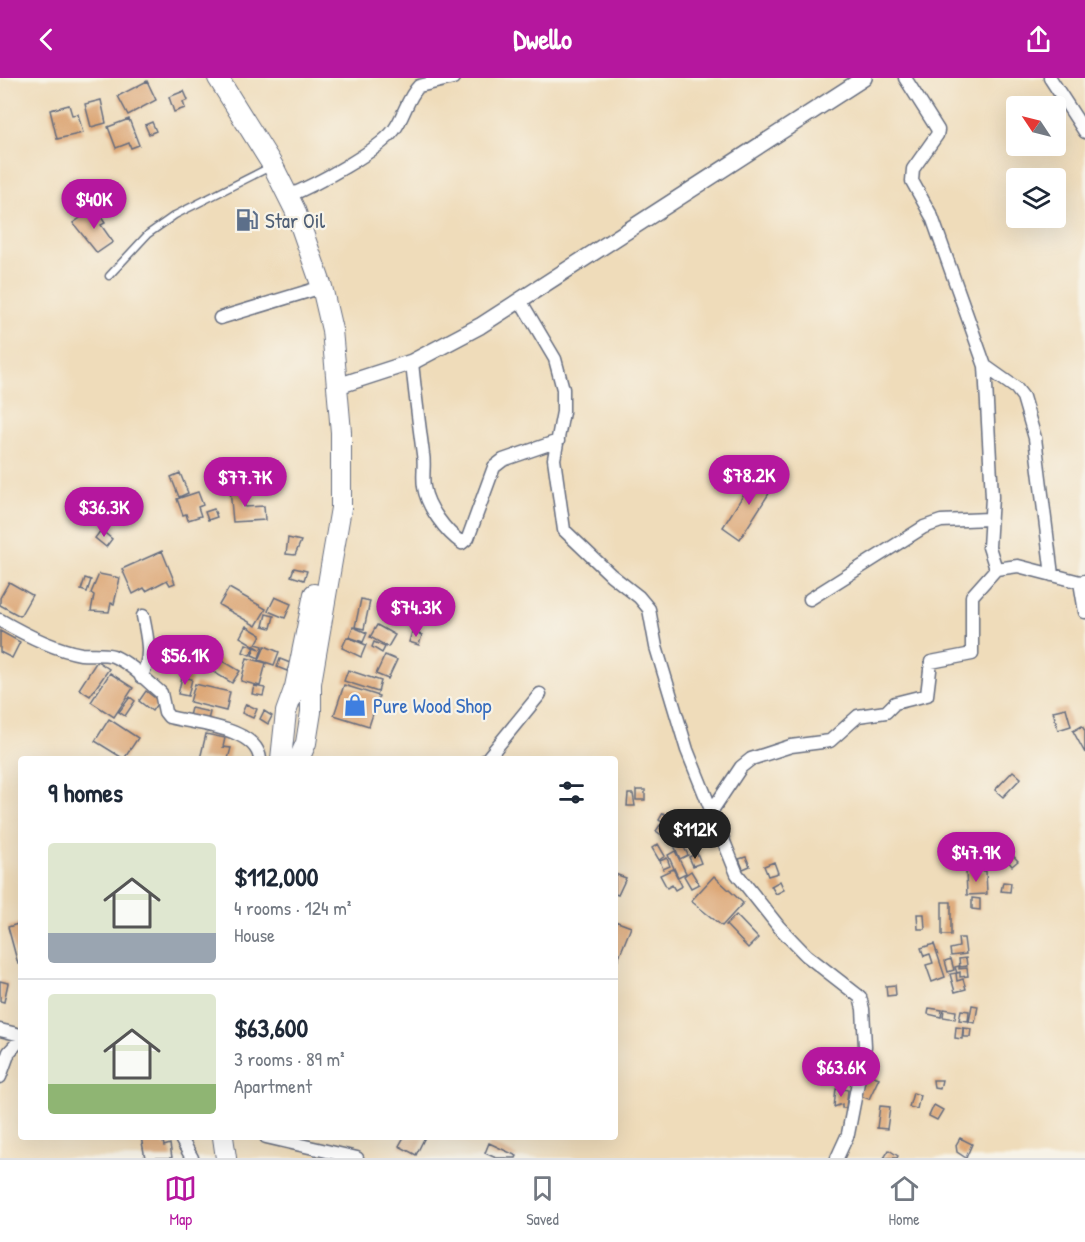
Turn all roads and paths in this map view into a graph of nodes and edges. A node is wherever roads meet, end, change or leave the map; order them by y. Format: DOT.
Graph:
graph roads {
  1 [pos="218,78"];
  2 [pos="453,78"];
  3 [pos="864,78"];
  4 [pos="904,78"];
  5 [pos="1050,78"];
  6 [pos="1085,132"];
  7 [pos="273,166"];
  8 [pos="288,196"];
  9 [pos="109,276"];
  10 [pos="322,287"];
  11 [pos="520,300"];
  12 [pos="219,318"];
  13 [pos="412,362"];
  14 [pos="985,366"];
  15 [pos="338,386"];
  16 [pos="558,441"];
  17 [pos="340,477"];
  18 [pos="989,519"];
  19 [pos="996,569"];
  20 [pos="1052,575"];
  21 [pos="1083,581"];
  22 [pos="810,598"];
  23 [pos="1085,612"];
  24 [pos="143,616"];
  25 [pos="0,620"];
  26 [pos="141,677"];
  27 [pos="540,694"];
  28 [pos="259,756"];
  29 [pos="281,756"];
  30 [pos="300,756"];
  31 [pos="489,756"];
  32 [pos="713,809"];
  33 [pos="0,1030"];
  34 [pos="18,1036"];
  35 [pos="18,1041"];
  36 [pos="0,1077"];
  37 [pos="182,1140"];
  38 [pos="223,1140"];
  39 [pos="279,1140"];
  40 [pos="192,1158"];
  41 [pos="226,1158"];
  42 [pos="357,1158"];
  43 [pos="837,1158"];
  1 -- 7 [label="highway"];
  2 -- 8 [label="street"];
  3 -- 11 [label="street"];
  4 -- 14 [label="street"];
  5 -- 6 [label="street"];
  7 -- 8 [label="highway"];
  7 -- 9 [label="lane"];
  8 -- 10 [label="highway"];
  10 -- 12 [label="street"];
  10 -- 15 [label="highway"];
  11 -- 13 [label="street"];
  11 -- 16 [label="street"];
  13 -- 15 [label="street"];
  13 -- 16 [label="street"];
  14 -- 18 [label="street"];
  14 -- 20 [label="street"];
  15 -- 17 [label="highway"];
  16 -- 32 [label="street"];
  17 -- 29 [label="highway"];
  17 -- 30 [label="highway"];
  18 -- 19 [label="street"];
  18 -- 22 [label="street"];
  19 -- 20 [label="street"];
  19 -- 32 [label="street"];
  20 -- 21 [label="street"];
  21 -- 23 [label="street"];
  24 -- 26 [label="street"];
  25 -- 26 [label="street"];
  26 -- 28 [label="street"];
  27 -- 31 [label="street"];
  32 -- 43 [label="street"];
  33 -- 34 [label="street"];
  35 -- 36 [label="street"];
  37 -- 40 [label="street"];
  38 -- 41 [label="highway"];
  39 -- 42 [label="street"];
}
